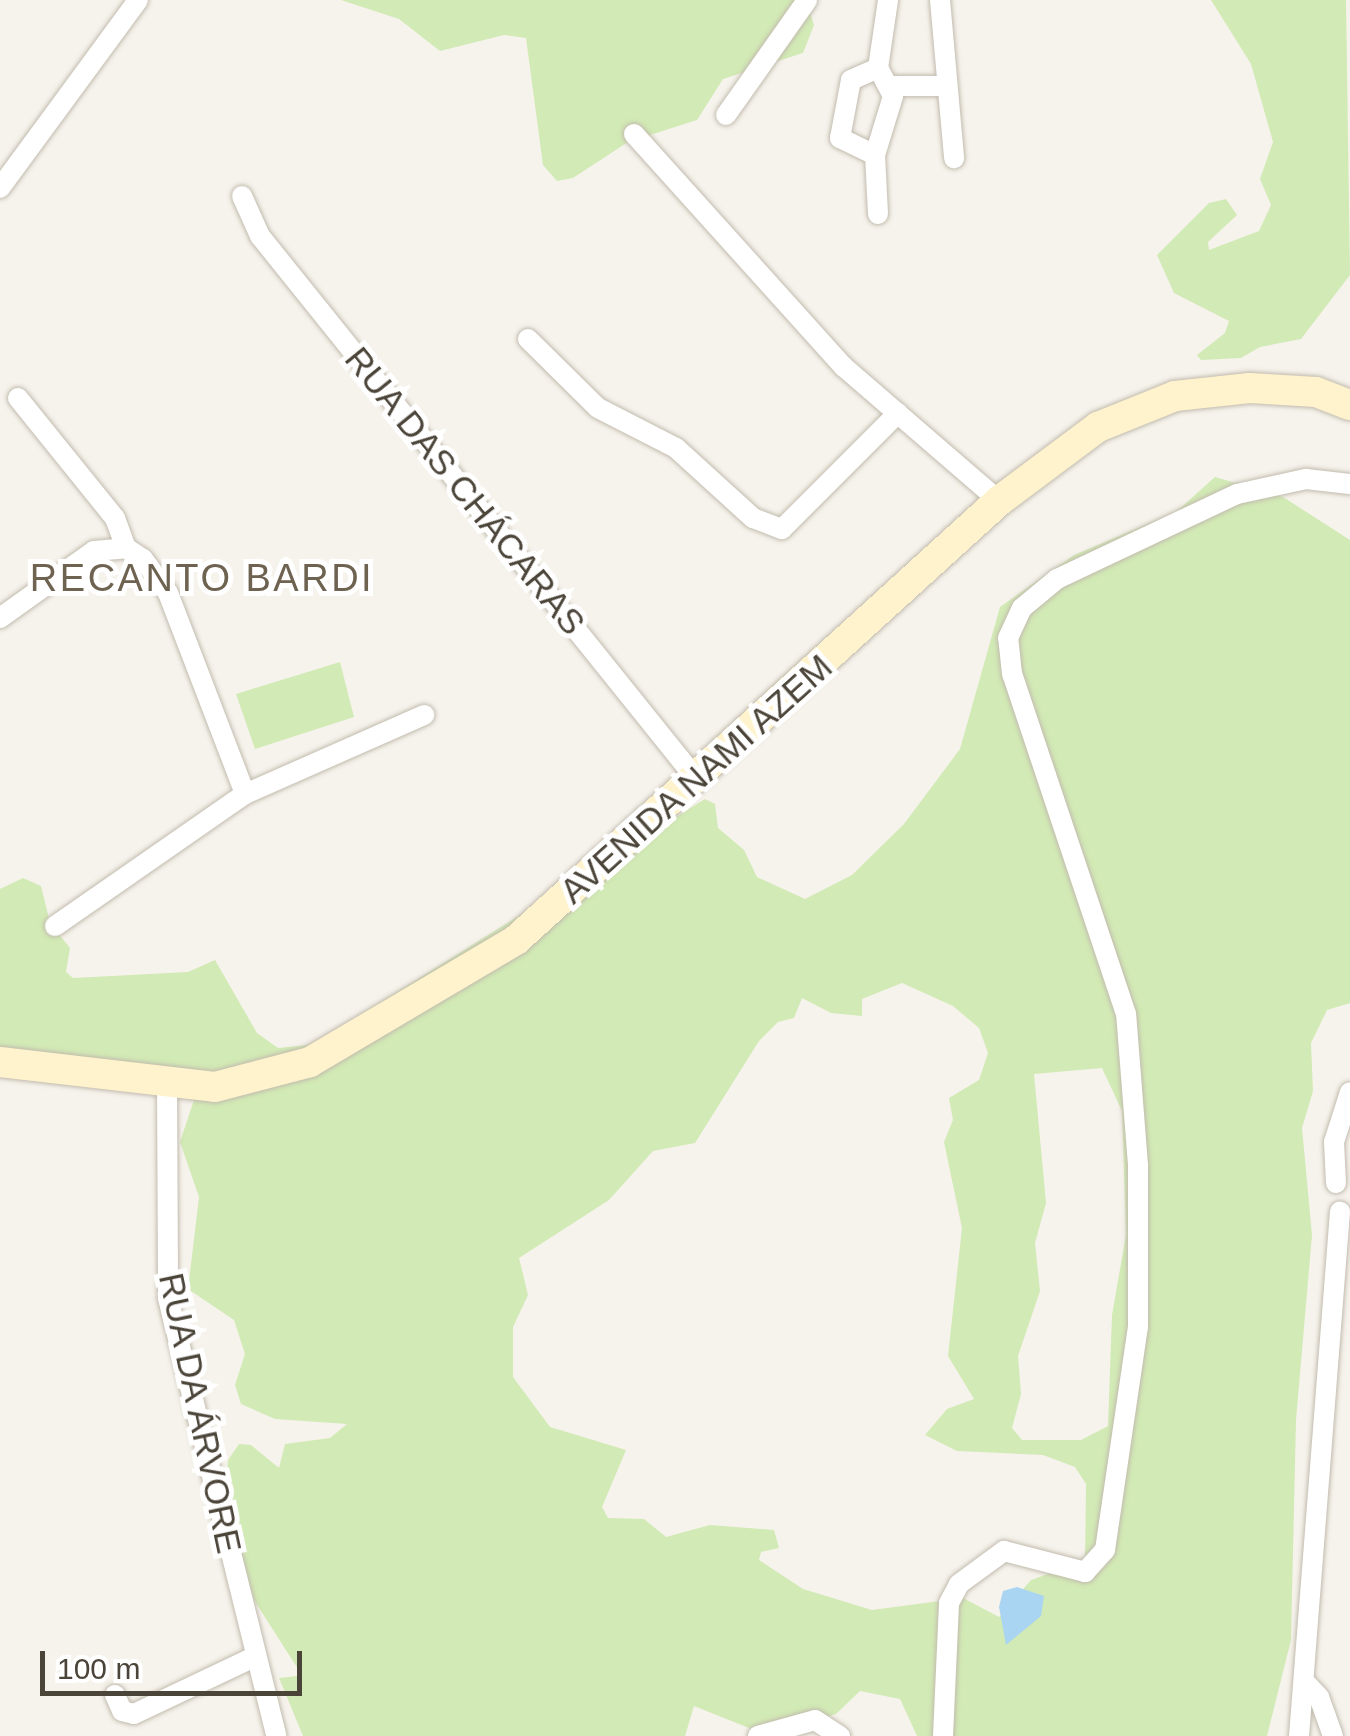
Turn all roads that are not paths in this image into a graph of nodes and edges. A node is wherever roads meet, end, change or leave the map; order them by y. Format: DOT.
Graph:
graph roads {
  1 [pos="138,0"];
  2 [pos="808,0"];
  3 [pos="888,0"];
  4 [pos="940,0"];
  5 [pos="878,68"];
  6 [pos="890,86"];
  7 [pos="948,86"];
  8 [pos="726,115"];
  9 [pos="634,134"];
  10 [pos="874,155"];
  11 [pos="954,158"];
  12 [pos="0,188"];
  13 [pos="242,196"];
  14 [pos="878,214"];
  15 [pos="528,338"];
  16 [pos="18,398"];
  17 [pos="1350,405"];
  18 [pos="898,414"];
  19 [pos="1350,484"];
  20 [pos="999,501"];
  21 [pos="126,548"];
  22 [pos="0,618"];
  23 [pos="424,714"];
  24 [pos="697,780"];
  25 [pos="245,794"];
  26 [pos="55,926"];
  27 [pos="0,1062"];
  28 [pos="167,1085"];
  29 [pos="1350,1092"];
  30 [pos="1343,1177"];
  31 [pos="1345,1214"];
  32 [pos="256,1656"];
  33 [pos="1304,1681"];
  34 [pos="115,1695"];
  35 [pos="276,1736"];
  36 [pos="758,1736"];
  37 [pos="840,1736"];
  38 [pos="943,1736"];
  39 [pos="1299,1736"];
  40 [pos="1333,1736"];
  1 -- 12 [label="street"];
  2 -- 8 [label="street"];
  3 -- 5 [label="street"];
  4 -- 7 [label="street"];
  5 -- 6 [label="street"];
  5 -- 10 [label="street"];
  6 -- 7 [label="street"];
  6 -- 10 [label="street"];
  7 -- 11 [label="street"];
  9 -- 18 [label="street"];
  10 -- 14 [label="street"];
  13 -- 24 [label="street, RUA DAS CHÁCARAS"];
  15 -- 18 [label="street"];
  16 -- 21 [label="street"];
  17 -- 20 [label="street, AVENIDA NAMI AZEM"];
  18 -- 20 [label="street"];
  19 -- 38 [label="street"];
  20 -- 24 [label="street, AVENIDA NAMI AZEM"];
  21 -- 22 [label="street"];
  21 -- 25 [label="street"];
  23 -- 25 [label="street"];
  24 -- 28 [label="street, AVENIDA NAMI AZEM"];
  25 -- 26 [label="street"];
  27 -- 28 [label="street, AVENIDA NAMI AZEM"];
  28 -- 32 [label="street, RUA DA ÁRVORE"];
  29 -- 30 [label="street"];
  30 -- 31 [label="street"];
  31 -- 33 [label="street"];
  32 -- 34 [label="street"];
  32 -- 35 [label="street, RUA DA ÁRVORE"];
  33 -- 39 [label="street"];
  33 -- 40 [label="street"];
  36 -- 37 [label="street"];
}
